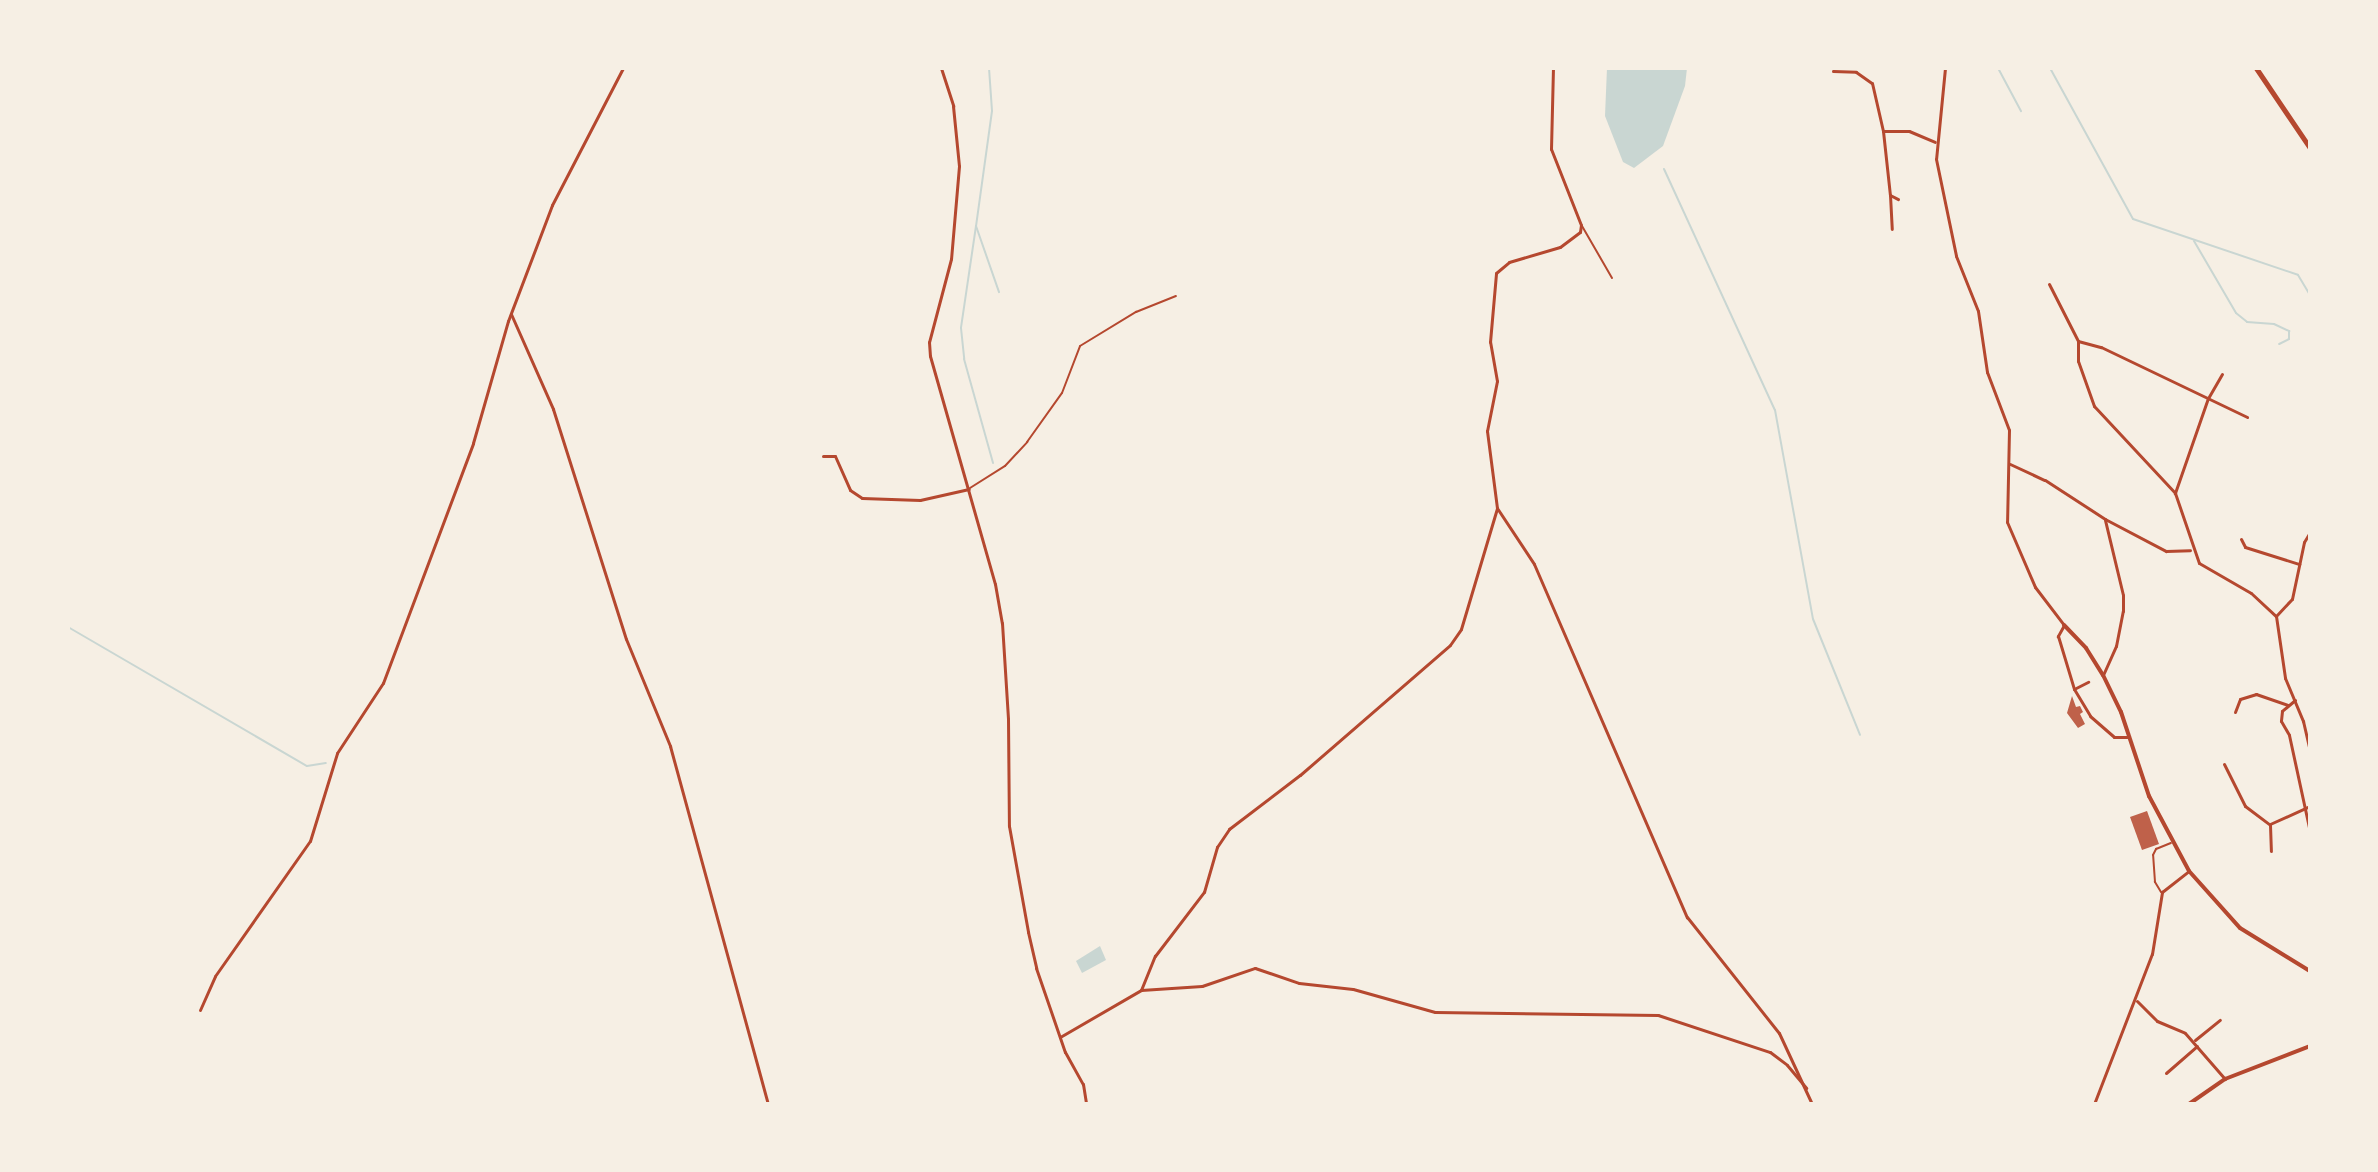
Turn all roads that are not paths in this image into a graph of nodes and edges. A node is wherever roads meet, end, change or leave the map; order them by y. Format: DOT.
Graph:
graph roads {
  1 [pos="623,68"];
  2 [pos="941,68"];
  3 [pos="1553,68"];
  4 [pos="1945,68"];
  5 [pos="2256,68"];
  6 [pos="1833,71"];
  7 [pos="1883,131"];
  8 [pos="1935,142"];
  9 [pos="2310,148"];
  10 [pos="1890,195"];
  11 [pos="1898,199"];
  12 [pos="1581,225"];
  13 [pos="1892,229"];
  14 [pos="1612,278"];
  15 [pos="2049,284"];
  16 [pos="1176,296"];
  17 [pos="511,313"];
  18 [pos="2078,341"];
  19 [pos="2222,374"];
  20 [pos="2208,398"];
  21 [pos="2247,417"];
  22 [pos="823,456"];
  23 [pos="2010,464"];
  24 [pos="969,489"];
  25 [pos="2175,493"];
  26 [pos="1497,508"];
  27 [pos="2105,519"];
  28 [pos="2310,532"];
  29 [pos="2241,539"];
  30 [pos="2192,550"];
  31 [pos="2299,564"];
  32 [pos="2276,616"];
  33 [pos="2064,625"];
  34 [pos="2103,675"];
  35 [pos="2088,682"];
  36 [pos="2074,689"];
  37 [pos="2295,700"];
  38 [pos="2288,705"];
  39 [pos="2235,712"];
  40 [pos="2127,737"];
  41 [pos="2310,751"];
  42 [pos="2224,764"];
  43 [pos="2303,806"];
  44 [pos="2310,806"];
  45 [pos="2270,825"];
  46 [pos="2310,832"];
  47 [pos="2172,842"];
  48 [pos="2271,851"];
  49 [pos="2189,871"];
  50 [pos="2162,892"];
  51 [pos="2310,971"];
  52 [pos="1141,990"];
  53 [pos="2135,1000"];
  54 [pos="200,1010"];
  55 [pos="2220,1020"];
  56 [pos="1060,1037"];
  57 [pos="2194,1041"];
  58 [pos="2198,1046"];
  59 [pos="2310,1046"];
  60 [pos="2166,1073"];
  61 [pos="2225,1079"];
  62 [pos="1806,1088"];
  63 [pos="768,1104"];
  64 [pos="1086,1104"];
  65 [pos="1812,1104"];
  66 [pos="2094,1104"];
  67 [pos="2189,1104"];
  1 -- 17 [label="street"];
  2 -- 24 [label="street"];
  3 -- 12 [label="street"];
  4 -- 8 [label="street"];
  5 -- 9 [label="highway"];
  6 -- 7 [label="street"];
  7 -- 8 [label="street"];
  7 -- 10 [label="street"];
  8 -- 23 [label="street"];
  10 -- 11 [label="street"];
  10 -- 13 [label="street"];
  12 -- 14 [label="lane"];
  12 -- 26 [label="street"];
  15 -- 18 [label="street"];
  16 -- 24 [label="lane"];
  17 -- 54 [label="street"];
  17 -- 63 [label="street"];
  18 -- 20 [label="street"];
  18 -- 25 [label="street"];
  19 -- 20 [label="street"];
  20 -- 21 [label="street"];
  20 -- 25 [label="street"];
  22 -- 24 [label="street"];
  23 -- 27 [label="street"];
  23 -- 33 [label="street"];
  24 -- 56 [label="street"];
  25 -- 30 [label="street"];
  26 -- 52 [label="street"];
  26 -- 62 [label="street"];
  27 -- 30 [label="street"];
  27 -- 34 [label="street"];
  28 -- 31 [label="street"];
  29 -- 31 [label="street"];
  30 -- 32 [label="street"];
  31 -- 32 [label="street"];
  32 -- 37 [label="street"];
  33 -- 34 [label="street"];
  33 -- 36 [label="street"];
  34 -- 40 [label="street"];
  35 -- 36 [label="street"];
  36 -- 40 [label="street"];
  37 -- 38 [label="street"];
  37 -- 41 [label="street"];
  38 -- 39 [label="street"];
  38 -- 43 [label="street"];
  40 -- 47 [label="street"];
  42 -- 45 [label="street"];
  43 -- 44 [label="street"];
  43 -- 45 [label="street"];
  43 -- 46 [label="street"];
  45 -- 48 [label="street"];
  47 -- 49 [label="street"];
  47 -- 50 [label="lane"];
  49 -- 50 [label="street"];
  49 -- 51 [label="street"];
  50 -- 53 [label="street"];
  52 -- 56 [label="street"];
  52 -- 62 [label="street"];
  53 -- 57 [label="street"];
  53 -- 66 [label="street"];
  55 -- 57 [label="street"];
  56 -- 64 [label="street"];
  57 -- 58 [label="street"];
  58 -- 60 [label="street"];
  58 -- 61 [label="street"];
  59 -- 61 [label="street"];
  61 -- 67 [label="street"];
  62 -- 65 [label="street"];
}
